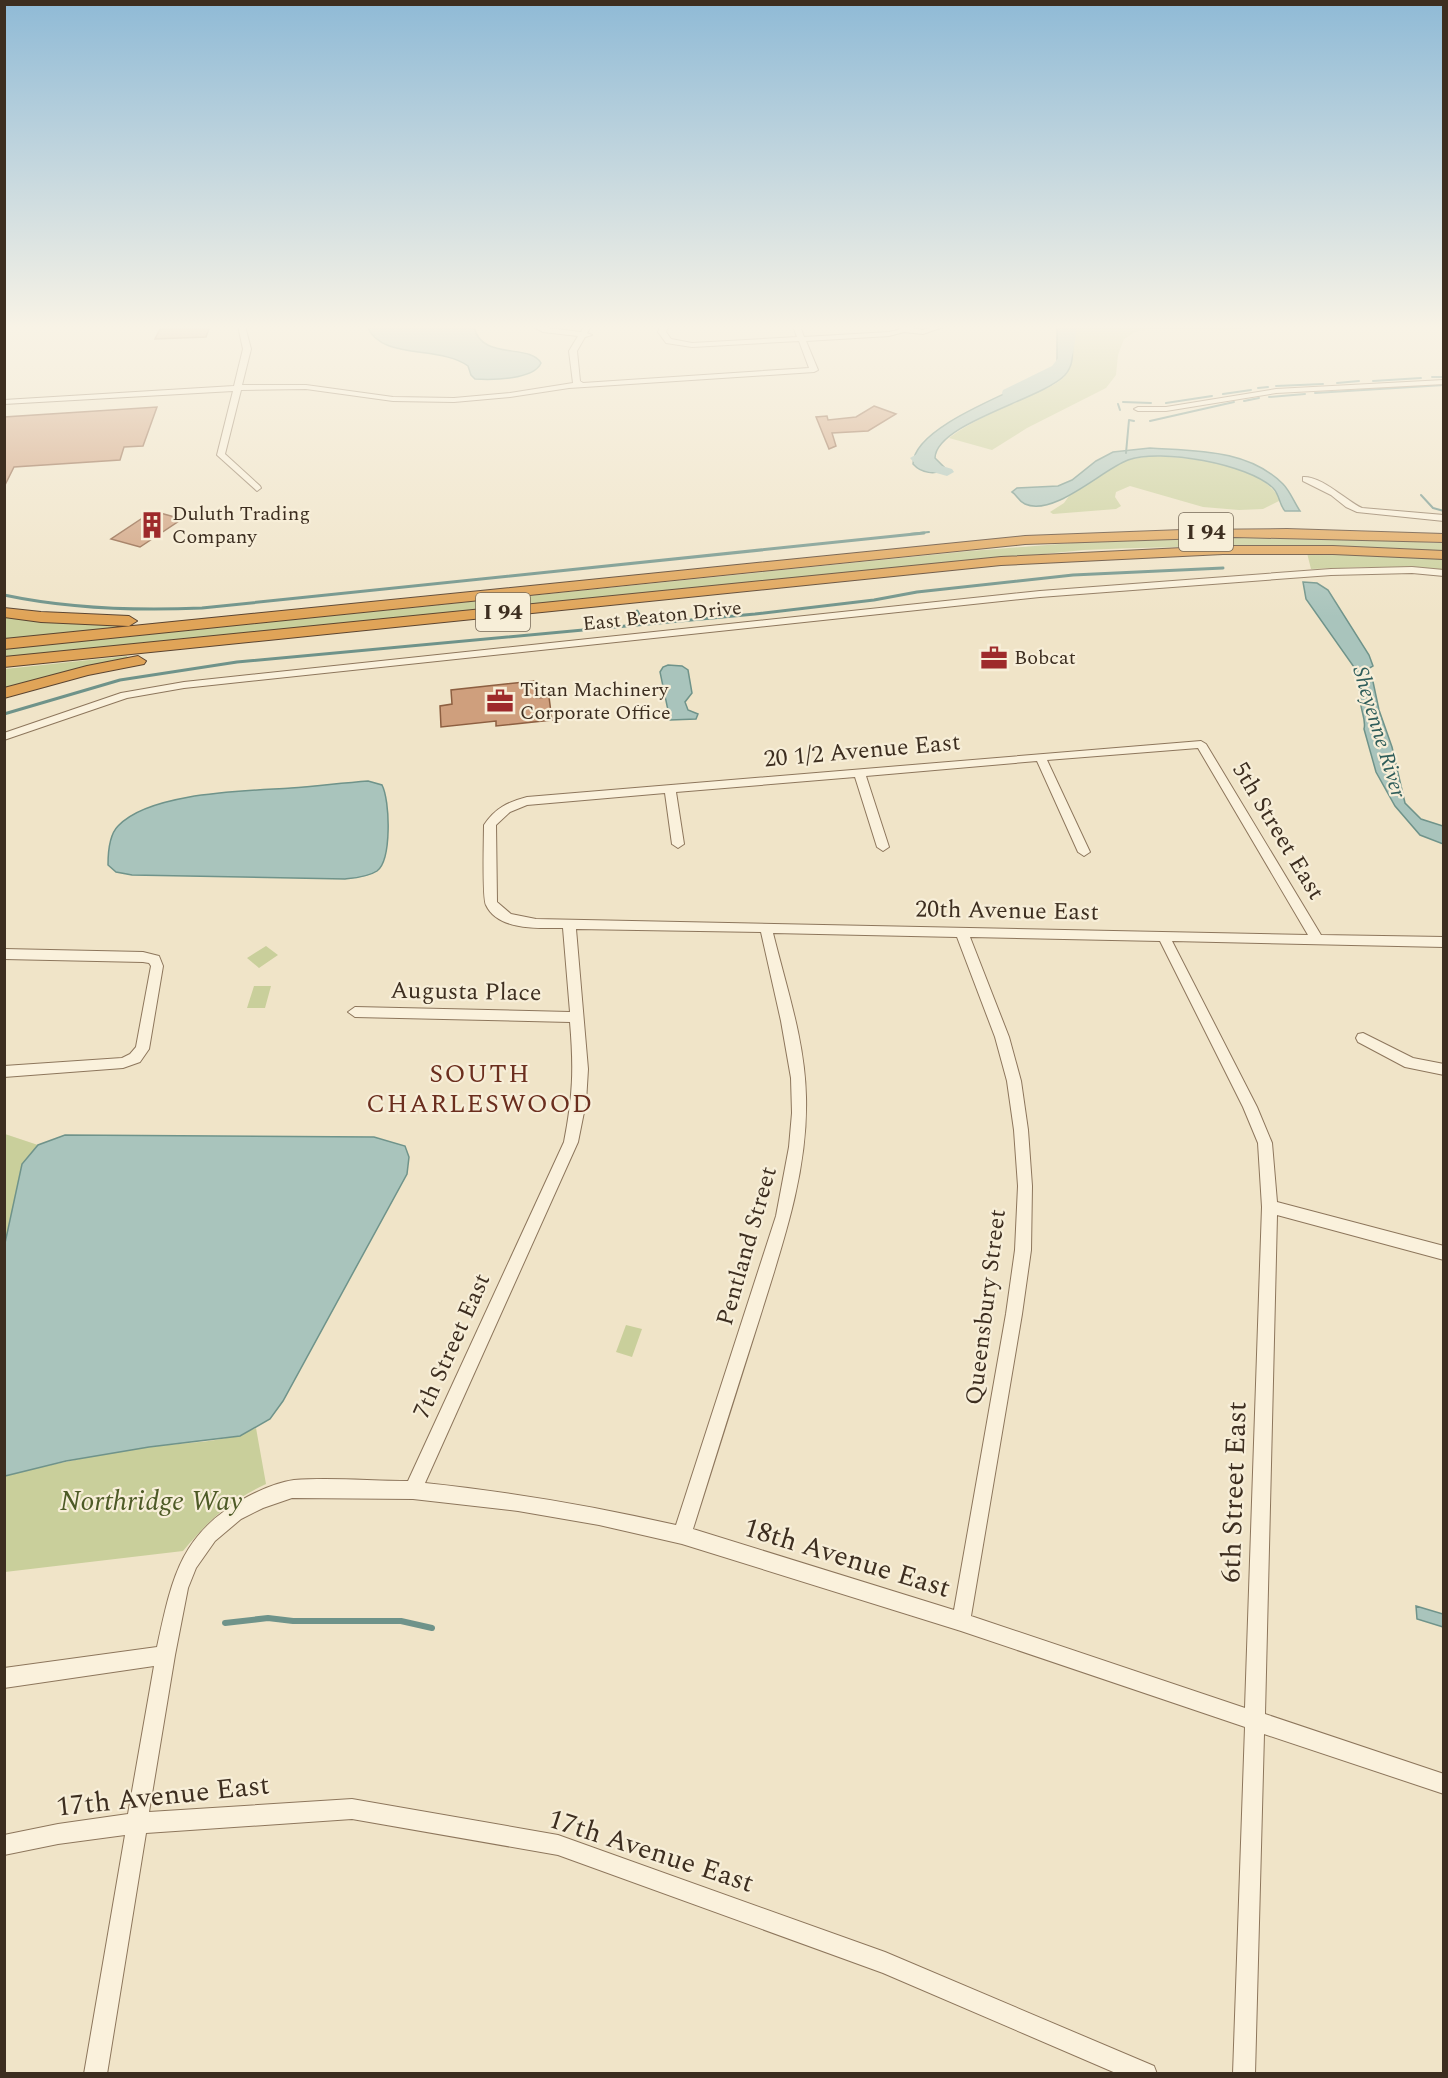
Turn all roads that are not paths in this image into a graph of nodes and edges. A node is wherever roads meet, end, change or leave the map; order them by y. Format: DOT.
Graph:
graph roads {
  1 [pos="229,423"];
  2 [pos="1306,479"];
  3 [pos="257,488"];
  4 [pos="1443,518"];
  5 [pos="1443,538"];
  6 [pos="1443,555"];
  7 [pos="1443,573"];
  8 [pos="342,611"];
  9 [pos="4,612"];
  10 [pos="374,625"];
  11 [pos="4,644"];
  12 [pos="4,662"];
  13 [pos="4,693"];
  14 [pos="4,737"];
  15 [pos="1201,744"];
  16 [pos="1040,757"];
  17 [pos="859,773"];
  18 [pos="670,789"];
  19 [pos="678,844"];
  20 [pos="883,847"];
  21 [pos="1084,852"];
  22 [pos="569,924"];
  23 [pos="766,928"];
  24 [pos="962,933"];
  25 [pos="1164,937"];
  26 [pos="1318,940"];
  27 [pos="1443,942"];
  28 [pos="4,954"];
  29 [pos="355,1012"];
  30 [pos="576,1017"];
  31 [pos="1363,1038"];
  32 [pos="1443,1070"];
  33 [pos="4,1072"];
  34 [pos="1270,1207"];
  35 [pos="1443,1252"];
  36 [pos="413,1490"];
  37 [pos="682,1535"];
  38 [pos="961,1622"];
  39 [pos="165,1655"];
  40 [pos="4,1678"];
  41 [pos="1254,1719"];
  42 [pos="1443,1784"];
  43 [pos="137,1822"];
  44 [pos="4,1845"];
  45 [pos="95,2073"];
  46 [pos="1146,2073"];
  47 [pos="1244,2073"];
  1 -- 3 [label="street"];
  2 -- 4 [label="street"];
  5 -- 8 [label="highway, I 94"];
  6 -- 10 [label="highway, I 94"];
  7 -- 14 [label="street, East Beaton Drive"];
  8 -- 9 [label="highway"];
  8 -- 11 [label="highway, I 94"];
  10 -- 12 [label="highway, I 94"];
  10 -- 13 [label="highway"];
  15 -- 16 [label="street, 20 1/2 Avenue East"];
  15 -- 26 [label="street, 5th Street East"];
  16 -- 17 [label="street, 20 1/2 Avenue East"];
  16 -- 21 [label="street"];
  17 -- 18 [label="street, 20 1/2 Avenue East"];
  17 -- 20 [label="street"];
  18 -- 19 [label="street"];
  18 -- 22 [label="street, 20 1/2 Avenue East"];
  22 -- 23 [label="street, 20th Avenue East"];
  22 -- 30 [label="street, 7th Street East"];
  23 -- 24 [label="street, 20th Avenue East"];
  23 -- 37 [label="street, Pentland Street"];
  24 -- 25 [label="street, 20th Avenue East"];
  24 -- 38 [label="street, Queensbury Street"];
  25 -- 26 [label="street, 20th Avenue East"];
  25 -- 34 [label="street, 6th Street East"];
  26 -- 27 [label="street, 20th Avenue East"];
  28 -- 33 [label="street"];
  29 -- 30 [label="street, Augusta Place"];
  30 -- 36 [label="street, 7th Street East"];
  31 -- 32 [label="street"];
  34 -- 35 [label="street"];
  34 -- 41 [label="street, 6th Street East"];
  36 -- 37 [label="street, 18th Avenue East"];
  36 -- 39 [label="street"];
  37 -- 38 [label="street, 18th Avenue East"];
  38 -- 41 [label="street, 18th Avenue East"];
  39 -- 40 [label="street"];
  39 -- 43 [label="street"];
  41 -- 42 [label="street, 18th Avenue East"];
  41 -- 47 [label="street, 6th Street East"];
  43 -- 44 [label="street, 17th Avenue East"];
  43 -- 45 [label="street"];
  43 -- 46 [label="street, 17th Avenue East"];
}
